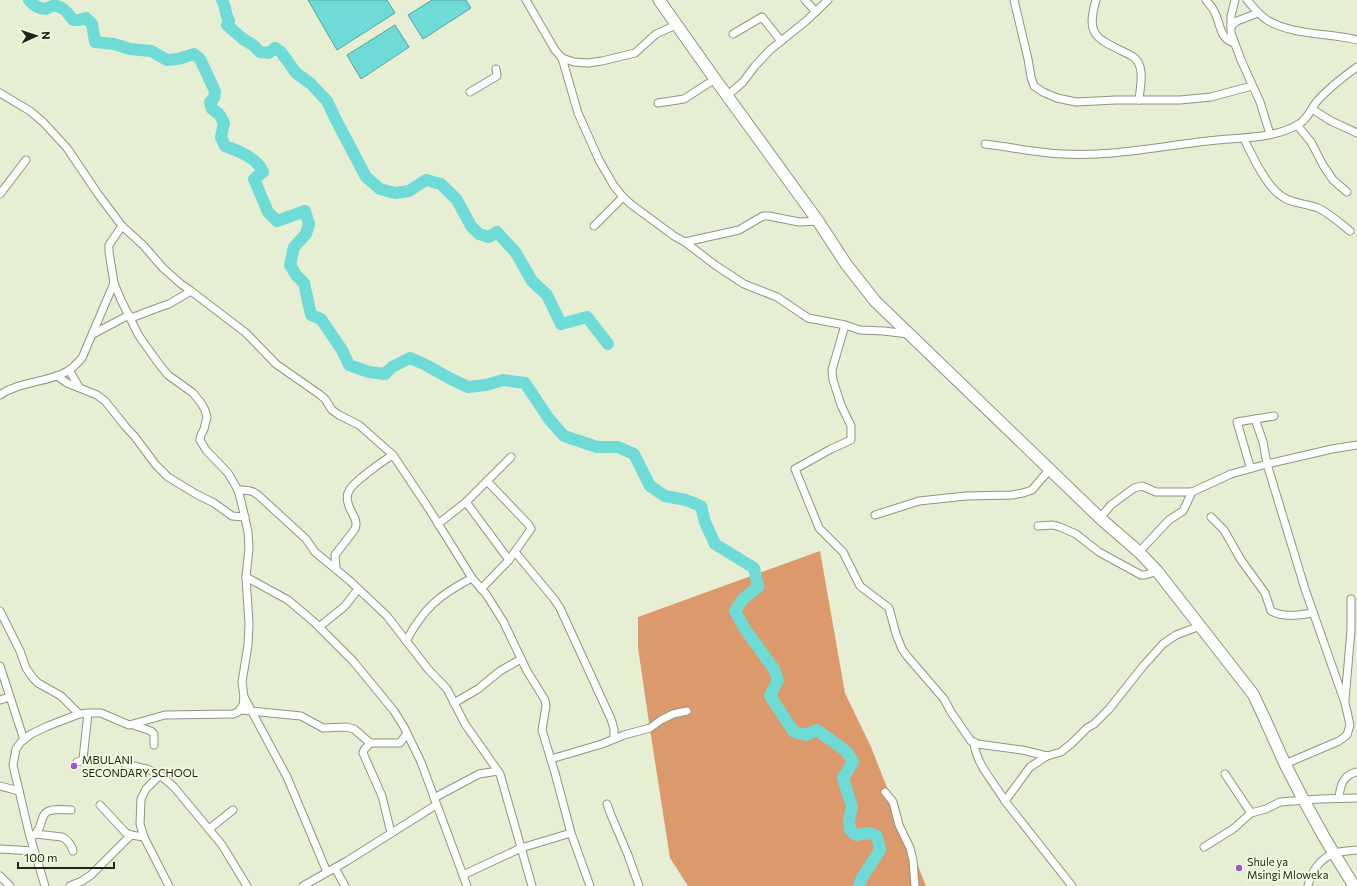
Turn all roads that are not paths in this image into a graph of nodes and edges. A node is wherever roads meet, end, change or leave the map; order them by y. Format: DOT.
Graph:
graph roads {
  1 [pos="526,0"];
  2 [pos="659,0"];
  3 [pos="805,0"];
  4 [pos="828,0"];
  5 [pos="1014,0"];
  6 [pos="1096,0"];
  7 [pos="1206,0"];
  8 [pos="1234,0"];
  9 [pos="1247,0"];
  10 [pos="816,12"];
  11 [pos="1258,13"];
  12 [pos="676,26"];
  13 [pos="1231,26"];
  14 [pos="733,34"];
  15 [pos="1357,40"];
  16 [pos="781,41"];
  17 [pos="1234,43"];
  18 [pos="562,58"];
  19 [pos="1357,67"];
  20 [pos="496,69"];
  21 [pos="715,79"];
  22 [pos="1252,86"];
  23 [pos="470,92"];
  24 [pos="0,93"];
  25 [pos="727,96"];
  26 [pos="1139,100"];
  27 [pos="658,103"];
  28 [pos="1312,109"];
  29 [pos="1297,125"];
  30 [pos="1357,133"];
  31 [pos="1270,134"];
  32 [pos="1244,138"];
  33 [pos="985,144"];
  34 [pos="26,160"];
  35 [pos="1347,192"];
  36 [pos="0,194"];
  37 [pos="623,197"];
  38 [pos="818,221"];
  39 [pos="122,226"];
  40 [pos="594,226"];
  41 [pos="1350,231"];
  42 [pos="685,242"];
  43 [pos="114,283"];
  44 [pos="191,291"];
  45 [pos="130,317"];
  46 [pos="845,325"];
  47 [pos="93,334"];
  48 [pos="909,334"];
  49 [pos="68,370"];
  50 [pos="57,376"];
  51 [pos="79,387"];
  52 [pos="0,395"];
  53 [pos="1274,416"];
  54 [pos="1255,419"];
  55 [pos="1357,445"];
  56 [pos="393,455"];
  57 [pos="510,457"];
  58 [pos="1267,464"];
  59 [pos="1050,468"];
  60 [pos="1252,468"];
  61 [pos="487,481"];
  62 [pos="238,490"];
  63 [pos="1192,492"];
  64 [pos="466,502"];
  65 [pos="875,515"];
  66 [pos="245,517"];
  67 [pos="1211,517"];
  68 [pos="1100,518"];
  69 [pos="438,524"];
  70 [pos="1038,526"];
  71 [pos="515,552"];
  72 [pos="1139,552"];
  73 [pos="509,560"];
  74 [pos="336,569"];
  75 [pos="1157,571"];
  76 [pos="246,577"];
  77 [pos="472,578"];
  78 [pos="358,589"];
  79 [pos="481,589"];
  80 [pos="1351,599"];
  81 [pos="0,611"];
  82 [pos="1313,613"];
  83 [pos="1200,626"];
  84 [pos="319,627"];
  85 [pos="406,641"];
  86 [pos="521,659"];
  87 [pos="0,666"];
  88 [pos="10,697"];
  89 [pos="244,697"];
  90 [pos="0,700"];
  91 [pos="454,703"];
  92 [pos="1345,703"];
  93 [pos="240,710"];
  94 [pos="687,711"];
  95 [pos="253,712"];
  96 [pos="88,713"];
  97 [pos="79,714"];
  98 [pos="132,724"];
  99 [pos="406,733"];
  100 [pos="614,738"];
  101 [pos="24,740"];
  102 [pos="974,742"];
  103 [pos="370,743"];
  104 [pos="154,744"];
  105 [pos="1047,756"];
  106 [pos="551,759"];
  107 [pos="77,762"];
  108 [pos="125,764"];
  109 [pos="1285,764"];
  110 [pos="498,771"];
  111 [pos="1357,772"];
  112 [pos="1225,774"];
  113 [pos="160,775"];
  114 [pos="0,786"];
  115 [pos="18,791"];
  116 [pos="885,792"];
  117 [pos="1339,798"];
  118 [pos="1357,798"];
  119 [pos="435,801"];
  120 [pos="1005,801"];
  121 [pos="1304,801"];
  122 [pos="607,804"];
  123 [pos="100,805"];
  124 [pos="71,810"];
  125 [pos="233,810"];
  126 [pos="1251,813"];
  127 [pos="209,829"];
  128 [pos="390,833"];
  129 [pos="572,833"];
  130 [pos="33,836"];
  131 [pos="131,836"];
  132 [pos="144,837"];
  133 [pos="1204,847"];
  134 [pos="521,848"];
  135 [pos="0,849"];
  136 [pos="1357,850"];
  137 [pos="34,851"];
  138 [pos="73,851"];
  139 [pos="1334,853"];
  140 [pos="335,868"];
  141 [pos="328,872"];
  142 [pos="462,875"];
  143 [pos="0,876"];
  144 [pos="307,885"];
  145 [pos="10,886"];
  146 [pos="45,886"];
  147 [pos="70,886"];
  148 [pos="169,886"];
  149 [pos="247,886"];
  150 [pos="345,886"];
  151 [pos="467,886"];
  152 [pos="532,886"];
  153 [pos="590,886"];
  154 [pos="639,886"];
  155 [pos="915,886"];
  156 [pos="1072,886"];
  157 [pos="1308,886"];
  158 [pos="1354,886"];
  1 -- 18 [label="street"];
  2 -- 12 [label="main road"];
  3 -- 10 [label="street"];
  4 -- 10 [label="street"];
  5 -- 26 [label="street"];
  6 -- 26 [label="street"];
  7 -- 17 [label="street"];
  8 -- 13 [label="street"];
  9 -- 11 [label="street"];
  10 -- 16 [label="street"];
  11 -- 13 [label="street"];
  11 -- 15 [label="street"];
  12 -- 18 [label="street"];
  12 -- 21 [label="main road"];
  13 -- 17 [label="street"];
  14 -- 16 [label="street"];
  16 -- 25 [label="street"];
  17 -- 22 [label="street"];
  18 -- 37 [label="street"];
  19 -- 28 [label="street"];
  20 -- 23 [label="street"];
  21 -- 25 [label="main road"];
  21 -- 27 [label="street"];
  22 -- 26 [label="street"];
  22 -- 31 [label="street"];
  24 -- 39 [label="street"];
  25 -- 38 [label="main road"];
  28 -- 29 [label="street"];
  28 -- 30 [label="street"];
  29 -- 31 [label="street"];
  29 -- 35 [label="street"];
  31 -- 32 [label="street"];
  32 -- 33 [label="street"];
  32 -- 41 [label="street"];
  34 -- 36 [label="street"];
  37 -- 40 [label="street"];
  37 -- 42 [label="street"];
  38 -- 42 [label="street"];
  38 -- 48 [label="main road"];
  39 -- 43 [label="street"];
  39 -- 44 [label="street"];
  42 -- 46 [label="street"];
  43 -- 45 [label="street"];
  43 -- 47 [label="street"];
  44 -- 45 [label="street"];
  44 -- 56 [label="street"];
  45 -- 47 [label="street"];
  45 -- 62 [label="street"];
  46 -- 48 [label="street"];
  46 -- 102 [label="street"];
  47 -- 49 [label="street"];
  48 -- 59 [label="main road"];
  49 -- 50 [label="street"];
  49 -- 51 [label="street"];
  50 -- 51 [label="street"];
  50 -- 52 [label="street"];
  51 -- 66 [label="street"];
  53 -- 54 [label="street"];
  54 -- 58 [label="street"];
  54 -- 60 [label="street"];
  55 -- 58 [label="street"];
  56 -- 69 [label="street"];
  56 -- 74 [label="street"];
  57 -- 61 [label="street"];
  58 -- 60 [label="street"];
  58 -- 82 [label="street"];
  59 -- 65 [label="street"];
  59 -- 68 [label="main road"];
  60 -- 63 [label="street"];
  61 -- 64 [label="street"];
  61 -- 71 [label="street"];
  62 -- 66 [label="street"];
  62 -- 74 [label="street"];
  63 -- 68 [label="street"];
  63 -- 72 [label="street"];
  64 -- 69 [label="street"];
  64 -- 73 [label="street"];
  66 -- 76 [label="street"];
  67 -- 82 [label="street"];
  68 -- 72 [label="main road"];
  69 -- 77 [label="street"];
  70 -- 75 [label="street"];
  71 -- 73 [label="street"];
  71 -- 100 [label="street"];
  72 -- 75 [label="main road"];
  73 -- 79 [label="street"];
  74 -- 78 [label="street"];
  75 -- 83 [label="main road"];
  76 -- 84 [label="street"];
  76 -- 89 [label="street"];
  77 -- 79 [label="street"];
  77 -- 85 [label="street"];
  78 -- 84 [label="street"];
  78 -- 85 [label="street"];
  79 -- 86 [label="street"];
  80 -- 92 [label="street"];
  81 -- 97 [label="street"];
  82 -- 92 [label="street"];
  83 -- 105 [label="street"];
  83 -- 109 [label="main road"];
  84 -- 99 [label="street"];
  85 -- 91 [label="street"];
  86 -- 91 [label="street"];
  86 -- 106 [label="street"];
  87 -- 88 [label="street"];
  88 -- 90 [label="street"];
  88 -- 101 [label="street"];
  89 -- 93 [label="street"];
  89 -- 95 [label="street"];
  91 -- 110 [label="street"];
  92 -- 109 [label="street"];
  93 -- 95 [label="street"];
  93 -- 98 [label="street"];
  94 -- 100 [label="street"];
  95 -- 103 [label="street"];
  95 -- 141 [label="street"];
  96 -- 97 [label="street"];
  96 -- 98 [label="street"];
  96 -- 107 [label="street"];
  97 -- 101 [label="street"];
  98 -- 104 [label="street"];
  99 -- 103 [label="street"];
  99 -- 119 [label="street"];
  100 -- 106 [label="street"];
  101 -- 115 [label="street"];
  102 -- 105 [label="street"];
  102 -- 120 [label="street"];
  103 -- 128 [label="street"];
  105 -- 120 [label="street"];
  106 -- 129 [label="street"];
  108 -- 113 [label="street"];
  109 -- 121 [label="main road"];
  110 -- 119 [label="street"];
  110 -- 134 [label="street"];
  111 -- 117 [label="street"];
  112 -- 126 [label="street"];
  113 -- 127 [label="street"];
  113 -- 132 [label="street"];
  114 -- 115 [label="street"];
  115 -- 130 [label="street"];
  116 -- 155 [label="street"];
  117 -- 118 [label="street"];
  117 -- 121 [label="street"];
  119 -- 128 [label="street"];
  119 -- 142 [label="street"];
  120 -- 156 [label="street"];
  121 -- 126 [label="street"];
  121 -- 139 [label="main road"];
  122 -- 154 [label="street"];
  123 -- 131 [label="street"];
  124 -- 130 [label="street"];
  125 -- 127 [label="street"];
  126 -- 133 [label="street"];
  127 -- 149 [label="street"];
  128 -- 140 [label="street"];
  129 -- 134 [label="street"];
  129 -- 153 [label="street"];
  130 -- 137 [label="street"];
  130 -- 138 [label="street"];
  131 -- 132 [label="street"];
  131 -- 147 [label="street"];
  132 -- 148 [label="street"];
  134 -- 142 [label="street"];
  134 -- 152 [label="street"];
  135 -- 137 [label="street"];
  136 -- 139 [label="street"];
  137 -- 146 [label="street"];
  139 -- 157 [label="street"];
  139 -- 158 [label="main road"];
  140 -- 141 [label="street"];
  140 -- 150 [label="street"];
  141 -- 144 [label="street"];
  142 -- 151 [label="street"];
  143 -- 145 [label="street"];
}
